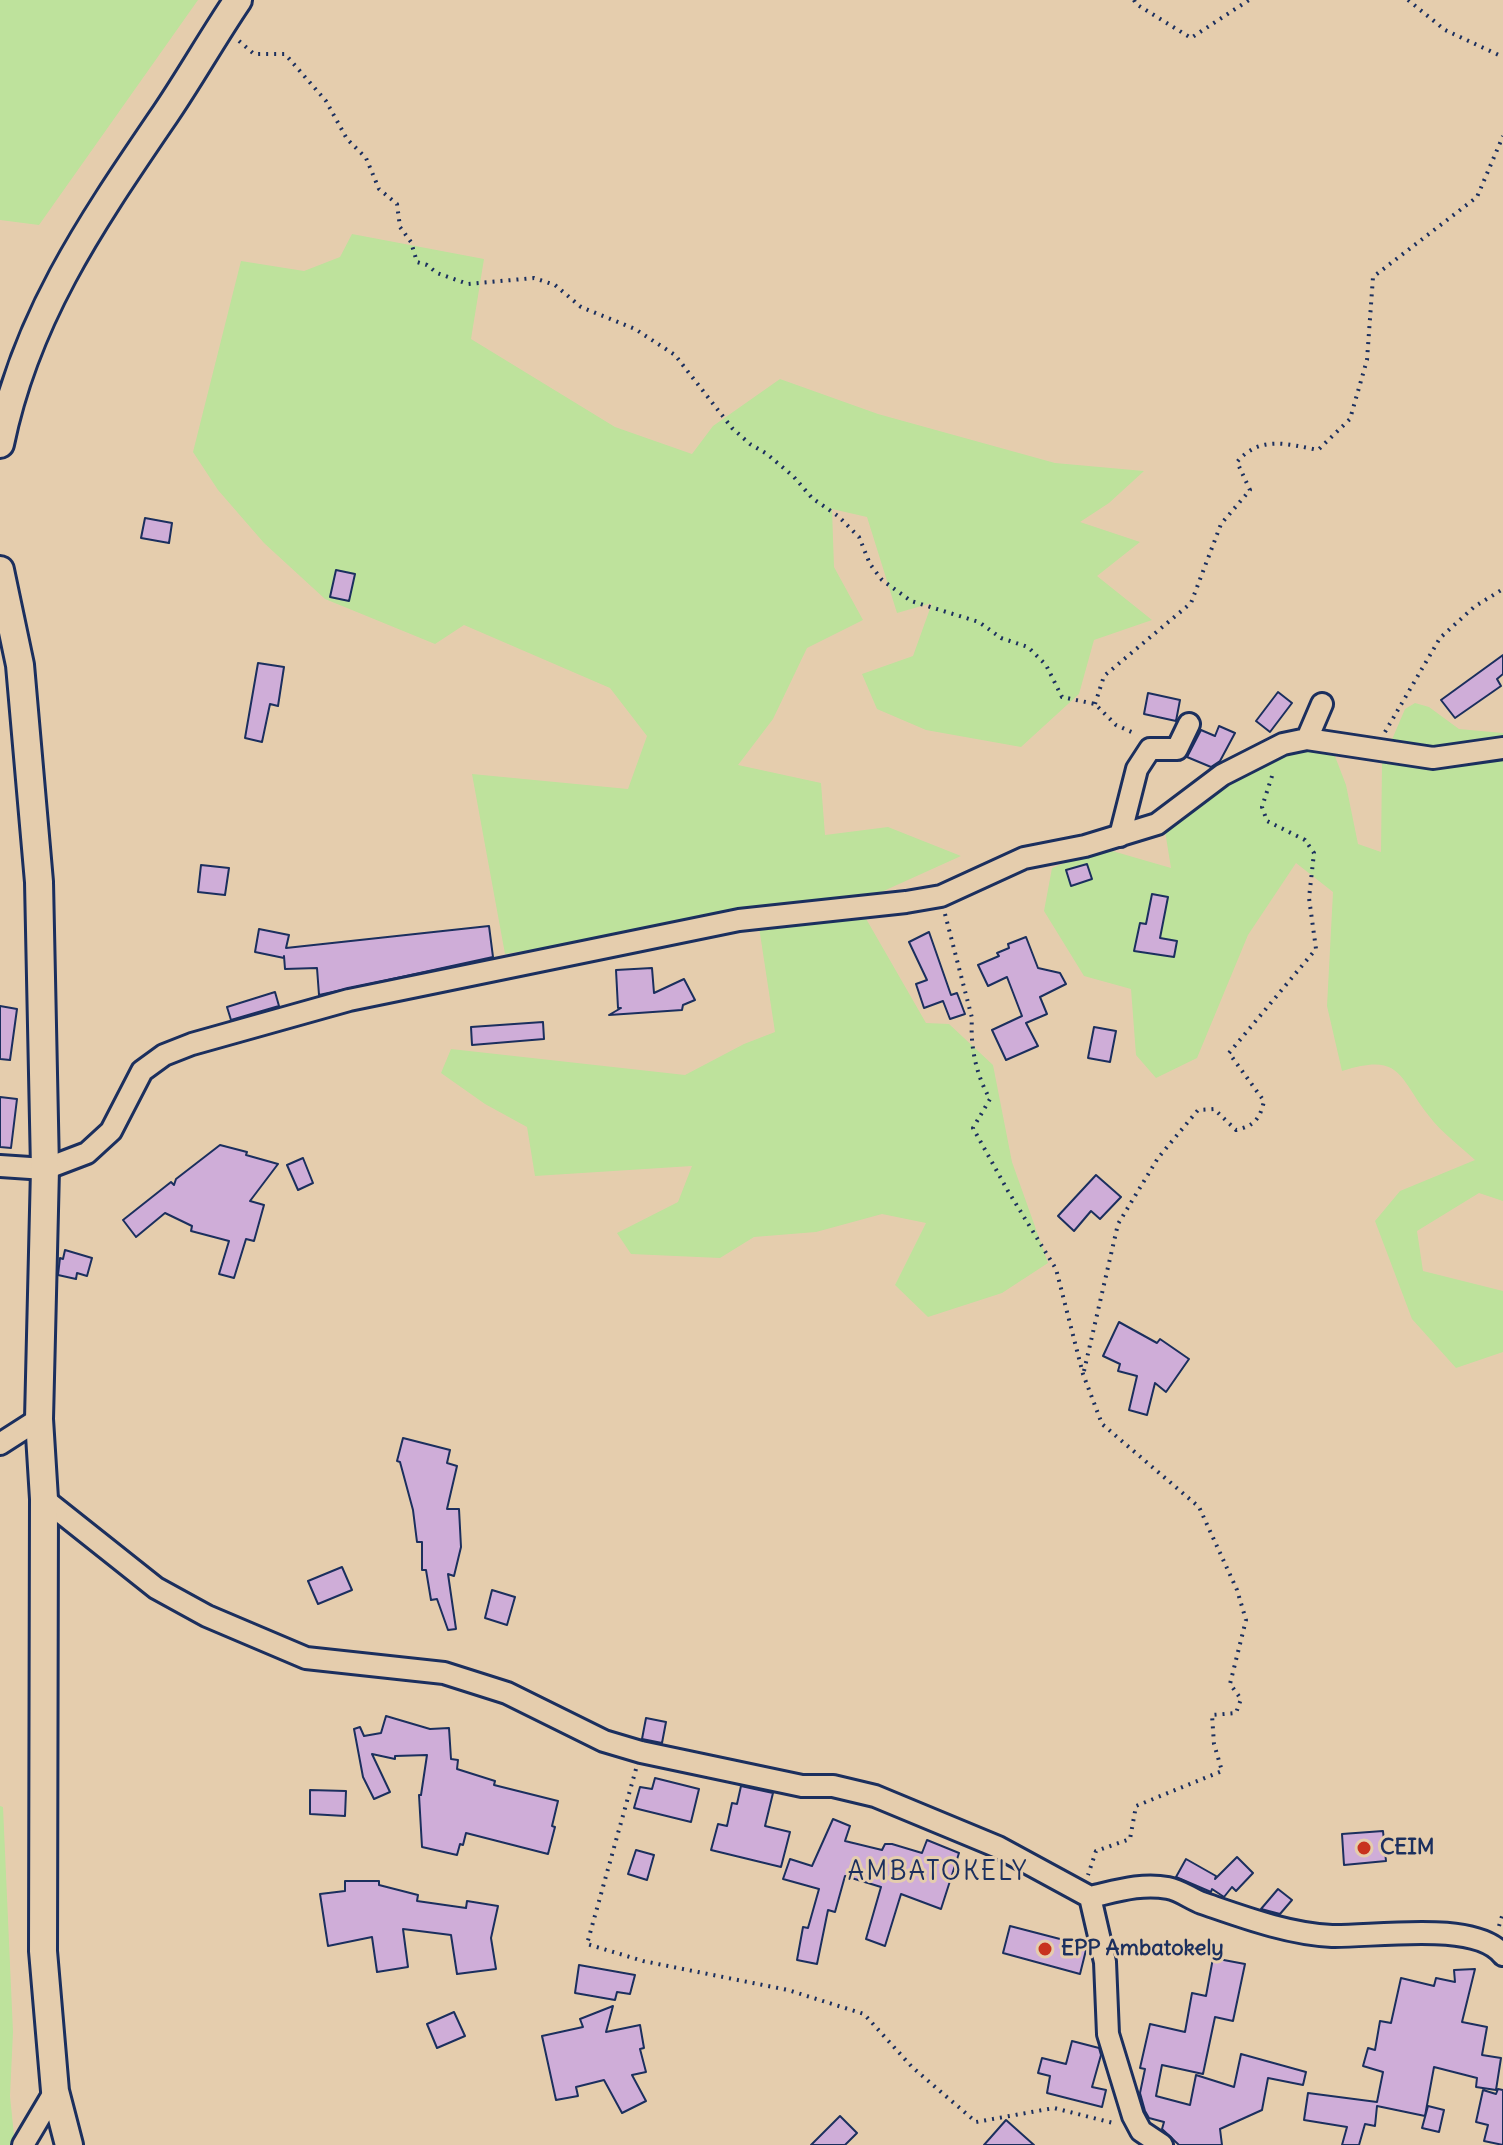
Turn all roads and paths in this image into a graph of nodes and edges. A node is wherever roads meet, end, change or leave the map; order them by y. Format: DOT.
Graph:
graph roads {
  1 [pos="238,0"];
  2 [pos="1134,0"];
  3 [pos="1249,0"];
  4 [pos="1408,0"];
  5 [pos="221,26"];
  6 [pos="1503,57"];
  7 [pos="1503,136"];
  8 [pos="0,444"];
  9 [pos="0,570"];
  10 [pos="1503,589"];
  11 [pos="1095,704"];
  12 [pos="1322,704"];
  13 [pos="1189,724"];
  14 [pos="1140,735"];
  15 [pos="1307,739"];
  16 [pos="1283,744"];
  17 [pos="1376,748"];
  18 [pos="1503,748"];
  19 [pos="1120,836"];
  20 [pos="941,896"];
  21 [pos="0,1166"];
  22 [pos="45,1169"];
  23 [pos="1083,1374"];
  24 [pos="39,1419"];
  25 [pos="0,1444"];
  26 [pos="44,1499"];
  27 [pos="641,1752"];
  28 [pos="1090,1897"];
  29 [pos="1503,1955"];
  30 [pos="55,2091"];
  31 [pos="1141,2131"];
  32 [pos="23,2145"];
  33 [pos="69,2145"];
  34 [pos="1162,2145"];
  1 -- 5 [label="main road"];
  2 -- 3 [label="path"];
  4 -- 6 [label="path"];
  5 -- 8 [label="main road"];
  5 -- 11 [label="path"];
  7 -- 11 [label="path"];
  9 -- 22 [label="main road"];
  10 -- 17 [label="path"];
  11 -- 14 [label="path"];
  12 -- 15 [label="street"];
  13 -- 19 [label="street"];
  15 -- 16 [label="street"];
  15 -- 17 [label="street"];
  16 -- 19 [label="street"];
  16 -- 23 [label="path"];
  17 -- 18 [label="street"];
  19 -- 20 [label="street"];
  20 -- 22 [label="street"];
  20 -- 23 [label="path"];
  21 -- 22 [label="street"];
  22 -- 24 [label="main road"];
  23 -- 28 [label="path"];
  24 -- 25 [label="street"];
  24 -- 26 [label="main road"];
  26 -- 27 [label="street"];
  26 -- 30 [label="main road"];
  27 -- 28 [label="street"];
  27 -- 31 [label="path"];
  28 -- 29 [label="street"];
  28 -- 31 [label="street"];
  30 -- 32 [label="street"];
  30 -- 33 [label="main road"];
  31 -- 34 [label="street"];
}
